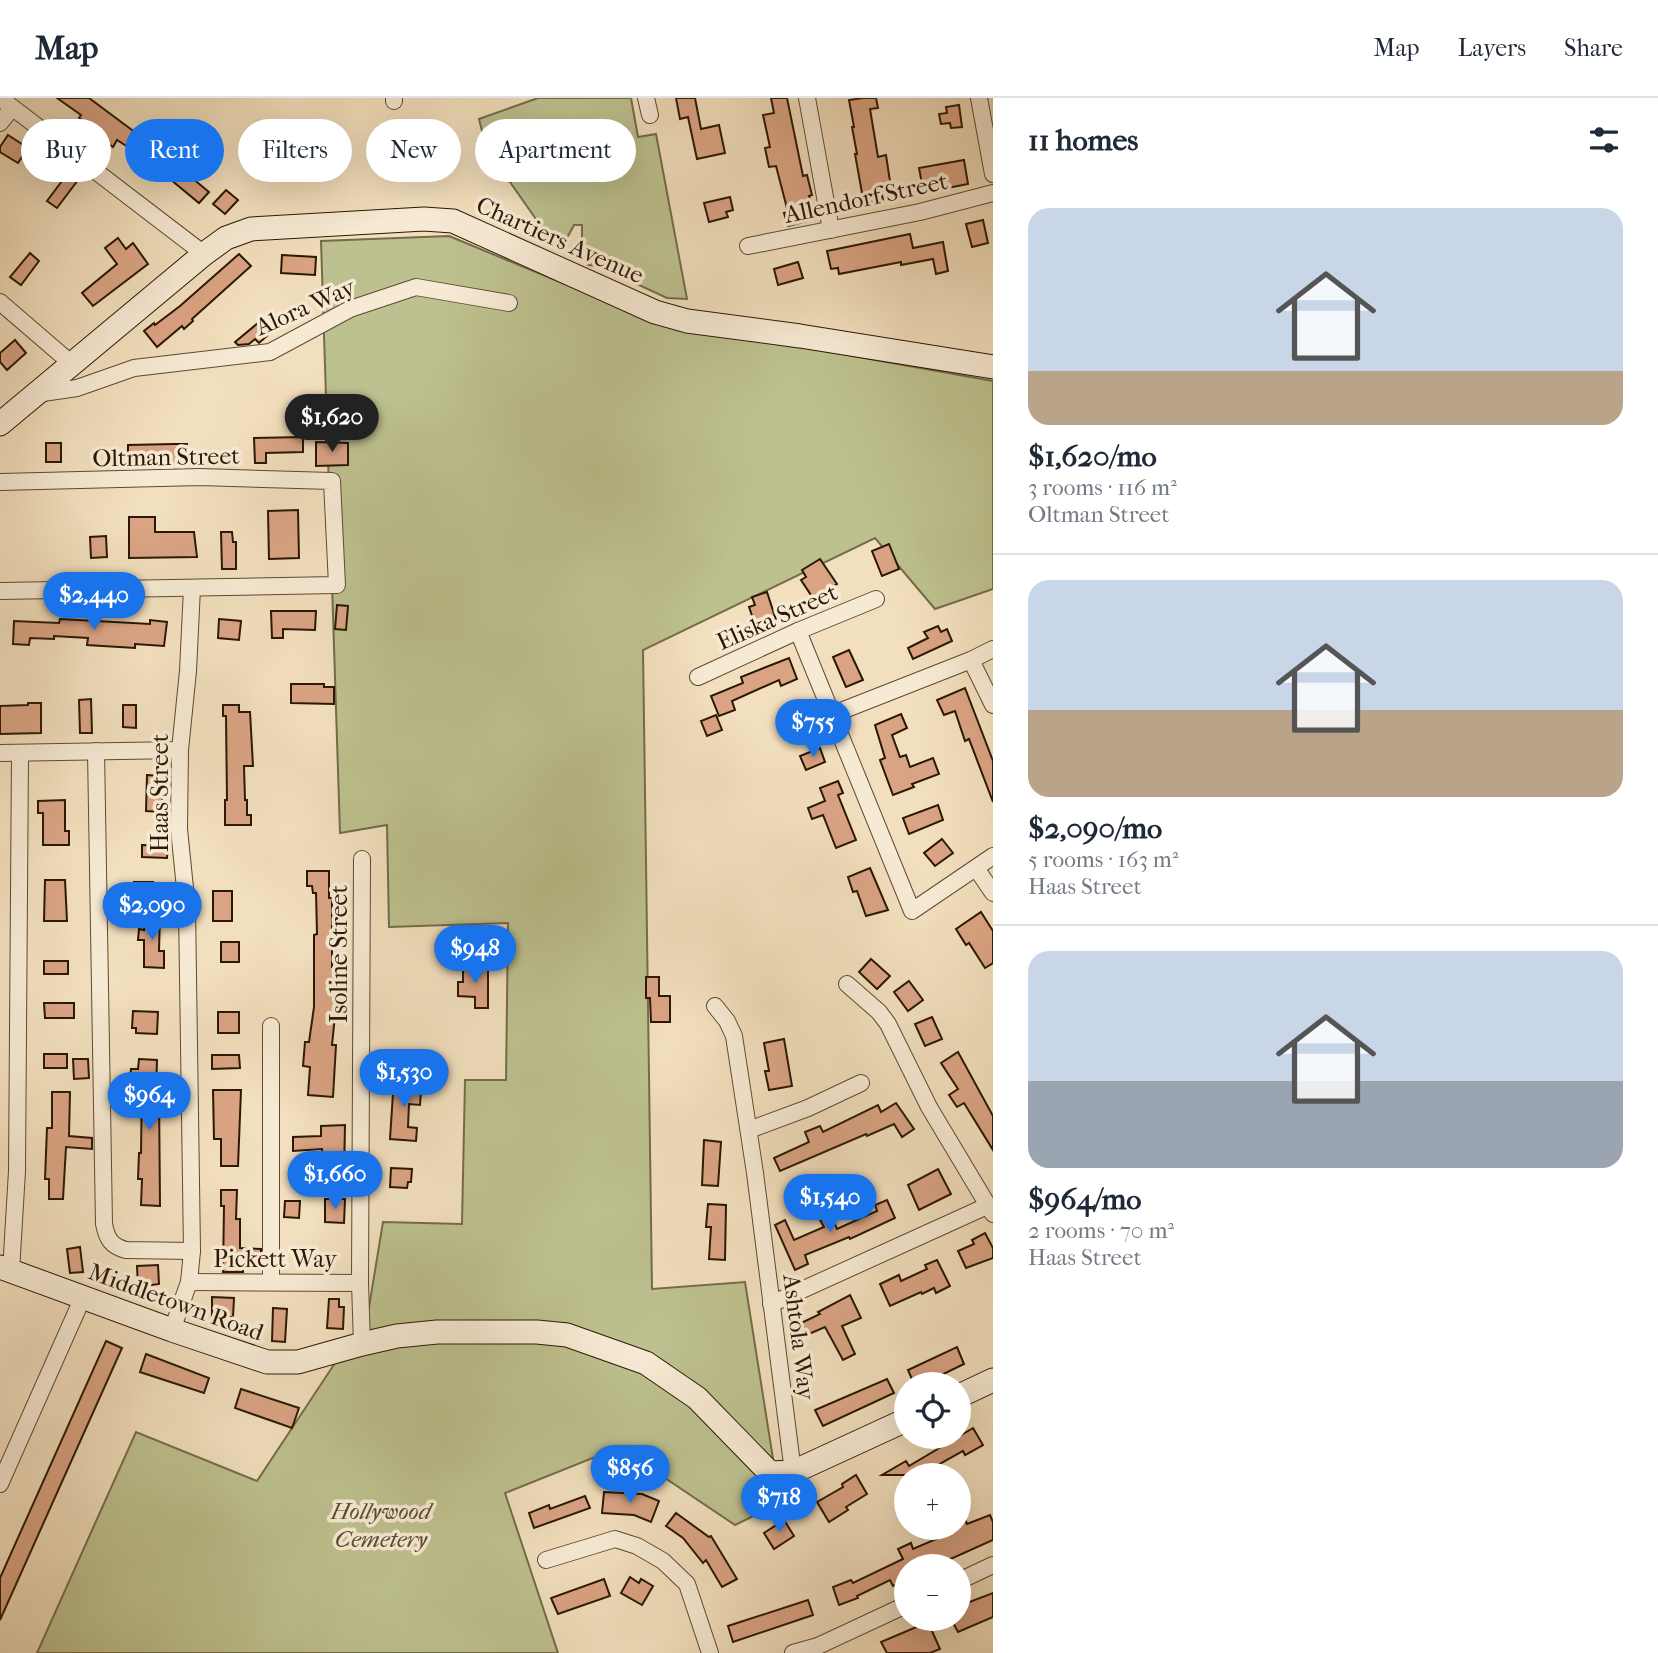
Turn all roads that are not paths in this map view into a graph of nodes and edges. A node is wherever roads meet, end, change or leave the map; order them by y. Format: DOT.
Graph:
graph roads {
  1 [pos="646,98"];
  2 [pos="807,98"];
  3 [pos="979,98"];
  4 [pos="6,103"];
  5 [pos="650,115"];
  6 [pos="0,123"];
  7 [pos="993,174"];
  8 [pos="993,193"];
  9 [pos="831,230"];
  10 [pos="748,246"];
  11 [pos="204,254"];
  12 [pos="0,302"];
  13 [pos="509,303"];
  14 [pos="72,364"];
  15 [pos="993,366"];
  16 [pos="36,394"];
  17 [pos="0,424"];
  18 [pos="0,482"];
  19 [pos="192,588"];
  20 [pos="0,591"];
  21 [pos="876,599"];
  22 [pos="798,631"];
  23 [pos="993,649"];
  24 [pos="971,660"];
  25 [pos="698,677"];
  26 [pos="993,705"];
  27 [pos="831,715"];
  28 [pos="180,750"];
  29 [pos="96,751"];
  30 [pos="0,753"];
  31 [pos="20,753"];
  32 [pos="993,856"];
  33 [pos="362,859"];
  34 [pos="976,868"];
  35 [pos="993,893"];
  36 [pos="847,984"];
  37 [pos="715,1006"];
  38 [pos="271,1026"];
  39 [pos="861,1083"];
  40 [pos="749,1130"];
  41 [pos="0,1168"];
  42 [pos="17,1171"];
  43 [pos="990,1210"];
  44 [pos="192,1251"];
  45 [pos="5,1269"];
  46 [pos="271,1281"];
  47 [pos="189,1282"];
  48 [pos="360,1283"];
  49 [pos="83,1297"];
  50 [pos="771,1304"];
  51 [pos="172,1330"];
  52 [pos="362,1344"];
  53 [pos="993,1380"];
  54 [pos="971,1390"];
  55 [pos="894,1426"];
  56 [pos="793,1472"];
  57 [pos="0,1484"];
  58 [pos="545,1560"];
  59 [pos="993,1565"];
  60 [pos="971,1575"];
  61 [pos="894,1611"];
  62 [pos="819,1649"];
  63 [pos="710,1653"];
  64 [pos="793,1653"];
  1 -- 5 [label="street"];
  2 -- 9 [label="street"];
  3 -- 7 [label="street"];
  4 -- 6 [label="street"];
  4 -- 11 [label="street"];
  8 -- 9 [label="street, Allendorf Street"];
  9 -- 10 [label="street, Allendorf Street"];
  11 -- 14 [label="street, Chartiers Avenue"];
  11 -- 15 [label="street, Chartiers Avenue"];
  12 -- 14 [label="street"];
  13 -- 16 [label="street, Alora Way"];
  14 -- 16 [label="street, Chartiers Avenue"];
  16 -- 17 [label="street, Chartiers Avenue"];
  18 -- 19 [label="street, Oltman Street"];
  19 -- 20 [label="street"];
  19 -- 28 [label="street, Haas Street"];
  21 -- 22 [label="street, Eliska Street"];
  22 -- 25 [label="street, Eliska Street"];
  22 -- 27 [label="street"];
  23 -- 24 [label="street"];
  24 -- 26 [label="street"];
  24 -- 27 [label="street"];
  27 -- 34 [label="street"];
  28 -- 29 [label="street"];
  28 -- 44 [label="street, Haas Street"];
  29 -- 31 [label="street"];
  29 -- 44 [label="street, Pickett Way"];
  30 -- 31 [label="street"];
  31 -- 42 [label="street"];
  32 -- 34 [label="street"];
  33 -- 48 [label="street, Isoline Street"];
  34 -- 35 [label="street"];
  36 -- 43 [label="street"];
  37 -- 40 [label="street, Ashtola Way"];
  38 -- 46 [label="street"];
  39 -- 40 [label="street"];
  40 -- 50 [label="street, Ashtola Way"];
  41 -- 42 [label="street"];
  42 -- 45 [label="street"];
  43 -- 50 [label="street"];
  44 -- 47 [label="street, Haas Street"];
  45 -- 49 [label="street, Middletown Road"];
  46 -- 47 [label="street, Pickett Way"];
  46 -- 48 [label="street, Pickett Way"];
  47 -- 51 [label="street, Haas Street"];
  48 -- 52 [label="street, Isoline Street"];
  49 -- 51 [label="street, Middletown Road"];
  49 -- 57 [label="street"];
  50 -- 56 [label="street, Ashtola Way"];
  51 -- 52 [label="street, Middletown Road"];
  52 -- 56 [label="street, Middletown Road"];
  53 -- 54 [label="street"];
  55 -- 56 [label="street"];
  58 -- 63 [label="street"];
  59 -- 60 [label="street"];
  61 -- 62 [label="street"];
  62 -- 64 [label="street"];
}
